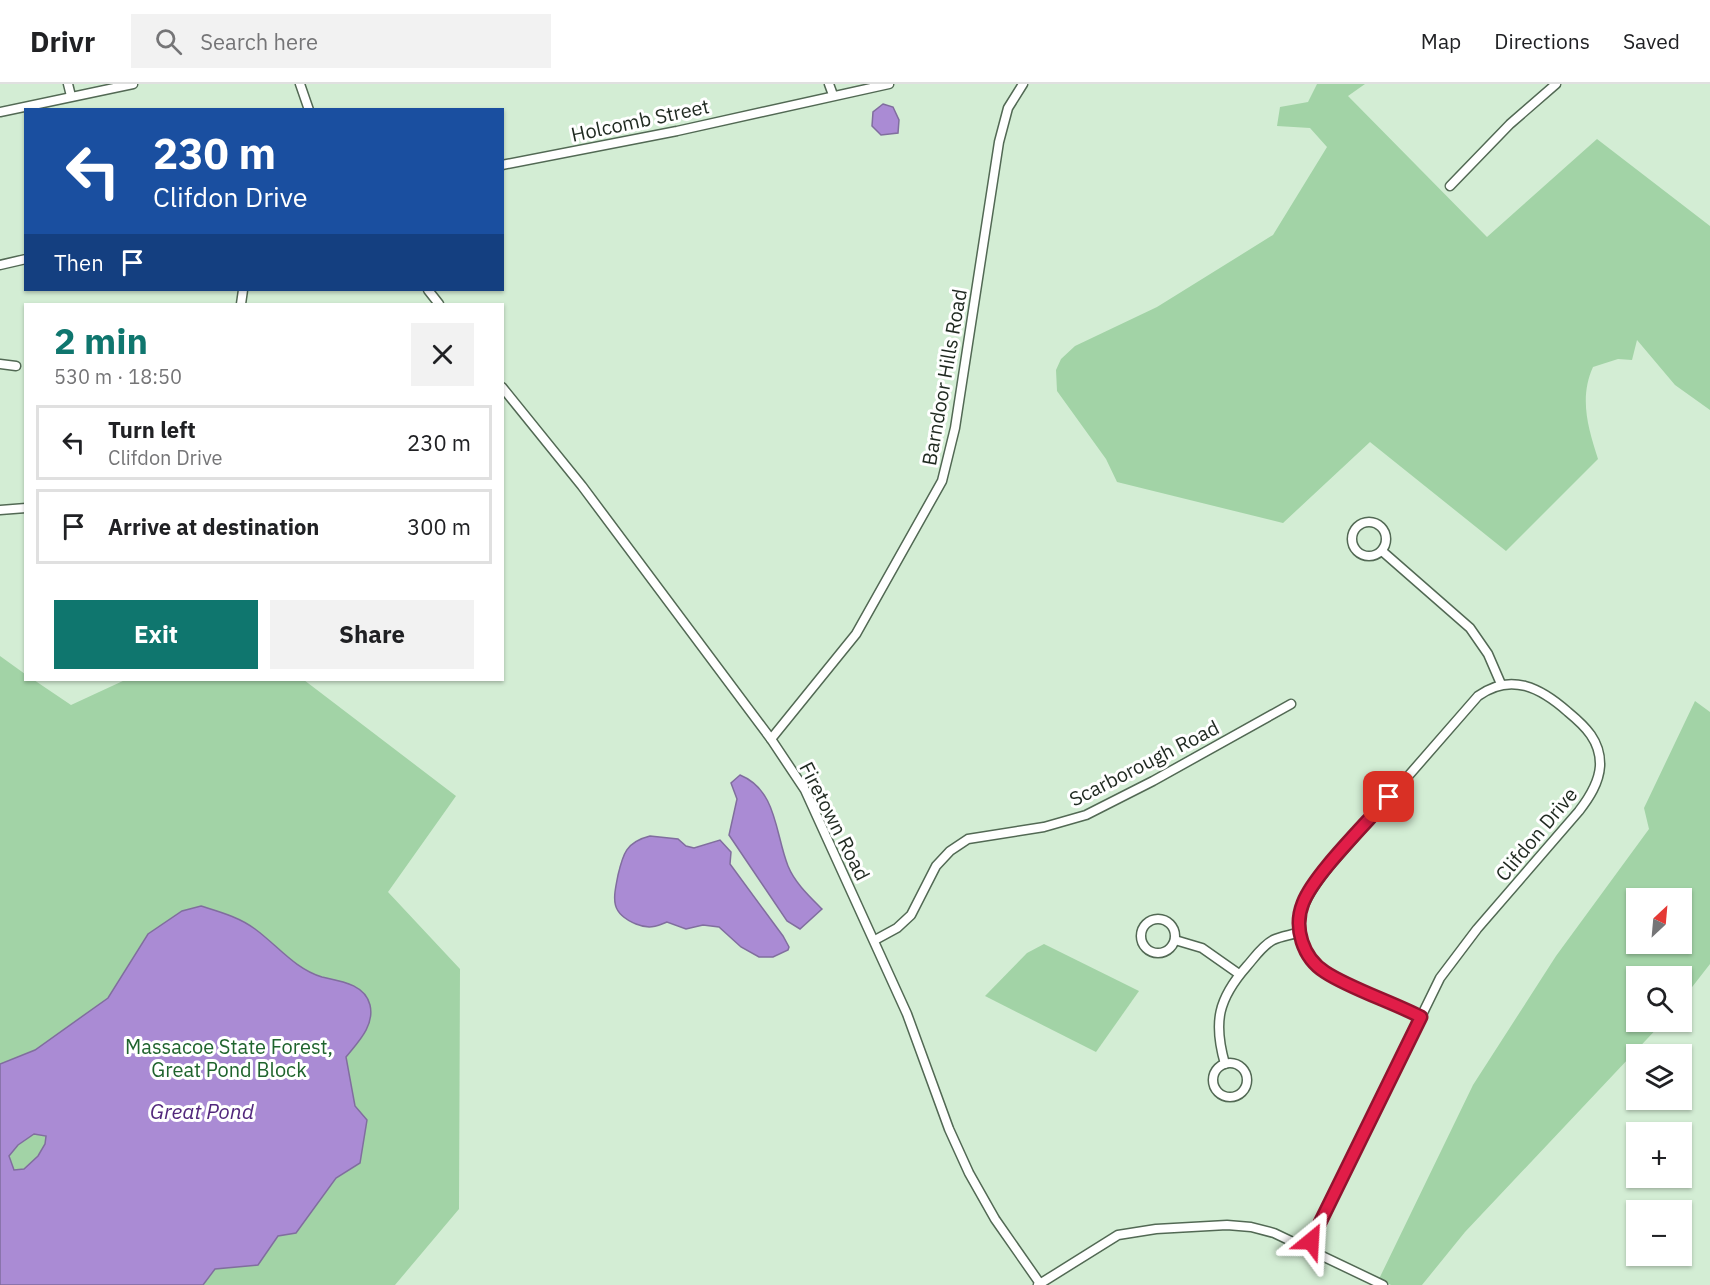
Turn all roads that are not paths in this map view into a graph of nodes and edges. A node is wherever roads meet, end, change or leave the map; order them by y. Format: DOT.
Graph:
graph roads {
  1 [pos="68,84"];
  2 [pos="133,84"];
  3 [pos="300,84"];
  4 [pos="829,84"];
  5 [pos="889,84"];
  6 [pos="1023,84"];
  7 [pos="1556,84"];
  8 [pos="833,95"];
  9 [pos="71,96"];
  10 [pos="308,108"];
  11 [pos="0,112"];
  12 [pos="504,165"];
  13 [pos="1450,186"];
  14 [pos="24,260"];
  15 [pos="0,264"];
  16 [pos="429,291"];
  17 [pos="438,303"];
  18 [pos="0,364"];
  19 [pos="16,366"];
  20 [pos="504,389"];
  21 [pos="24,508"];
  22 [pos="0,510"];
  23 [pos="1382,551"];
  24 [pos="1501,684"];
  25 [pos="1291,704"];
  26 [pos="771,739"];
  27 [pos="1300,932"];
  28 [pos="875,940"];
  29 [pos="1175,940"];
  30 [pos="1239,974"];
  31 [pos="1421,1017"];
  32 [pos="1225,1064"];
  33 [pos="1308,1248"];
  34 [pos="1040,1285"];
  35 [pos="1383,1285"];
  1 -- 9 [label="street"];
  2 -- 9 [label="street"];
  3 -- 10 [label="street"];
  4 -- 8 [label="street"];
  5 -- 8 [label="street, Holcomb Street"];
  6 -- 26 [label="street, Barndoor Hills Road"];
  7 -- 13 [label="street"];
  8 -- 12 [label="street, Holcomb Street"];
  9 -- 11 [label="street"];
  14 -- 15 [label="street"];
  16 -- 17 [label="street"];
  18 -- 19 [label="street"];
  20 -- 26 [label="street, Firetown Road"];
  21 -- 22 [label="street"];
  23 -- 23 [label="street"];
  23 -- 24 [label="street"];
  24 -- 27 [label="street"];
  24 -- 31 [label="street, Clifdon Drive"];
  25 -- 28 [label="street, Scarborough Road"];
  26 -- 28 [label="street, Firetown Road"];
  27 -- 30 [label="street"];
  27 -- 31 [label="street"];
  28 -- 34 [label="street, Firetown Road"];
  29 -- 29 [label="street"];
  29 -- 30 [label="street"];
  30 -- 32 [label="street"];
  31 -- 33 [label="street, Clifdon Drive"];
  32 -- 32 [label="street"];
  33 -- 34 [label="street"];
  33 -- 35 [label="street"];
}
